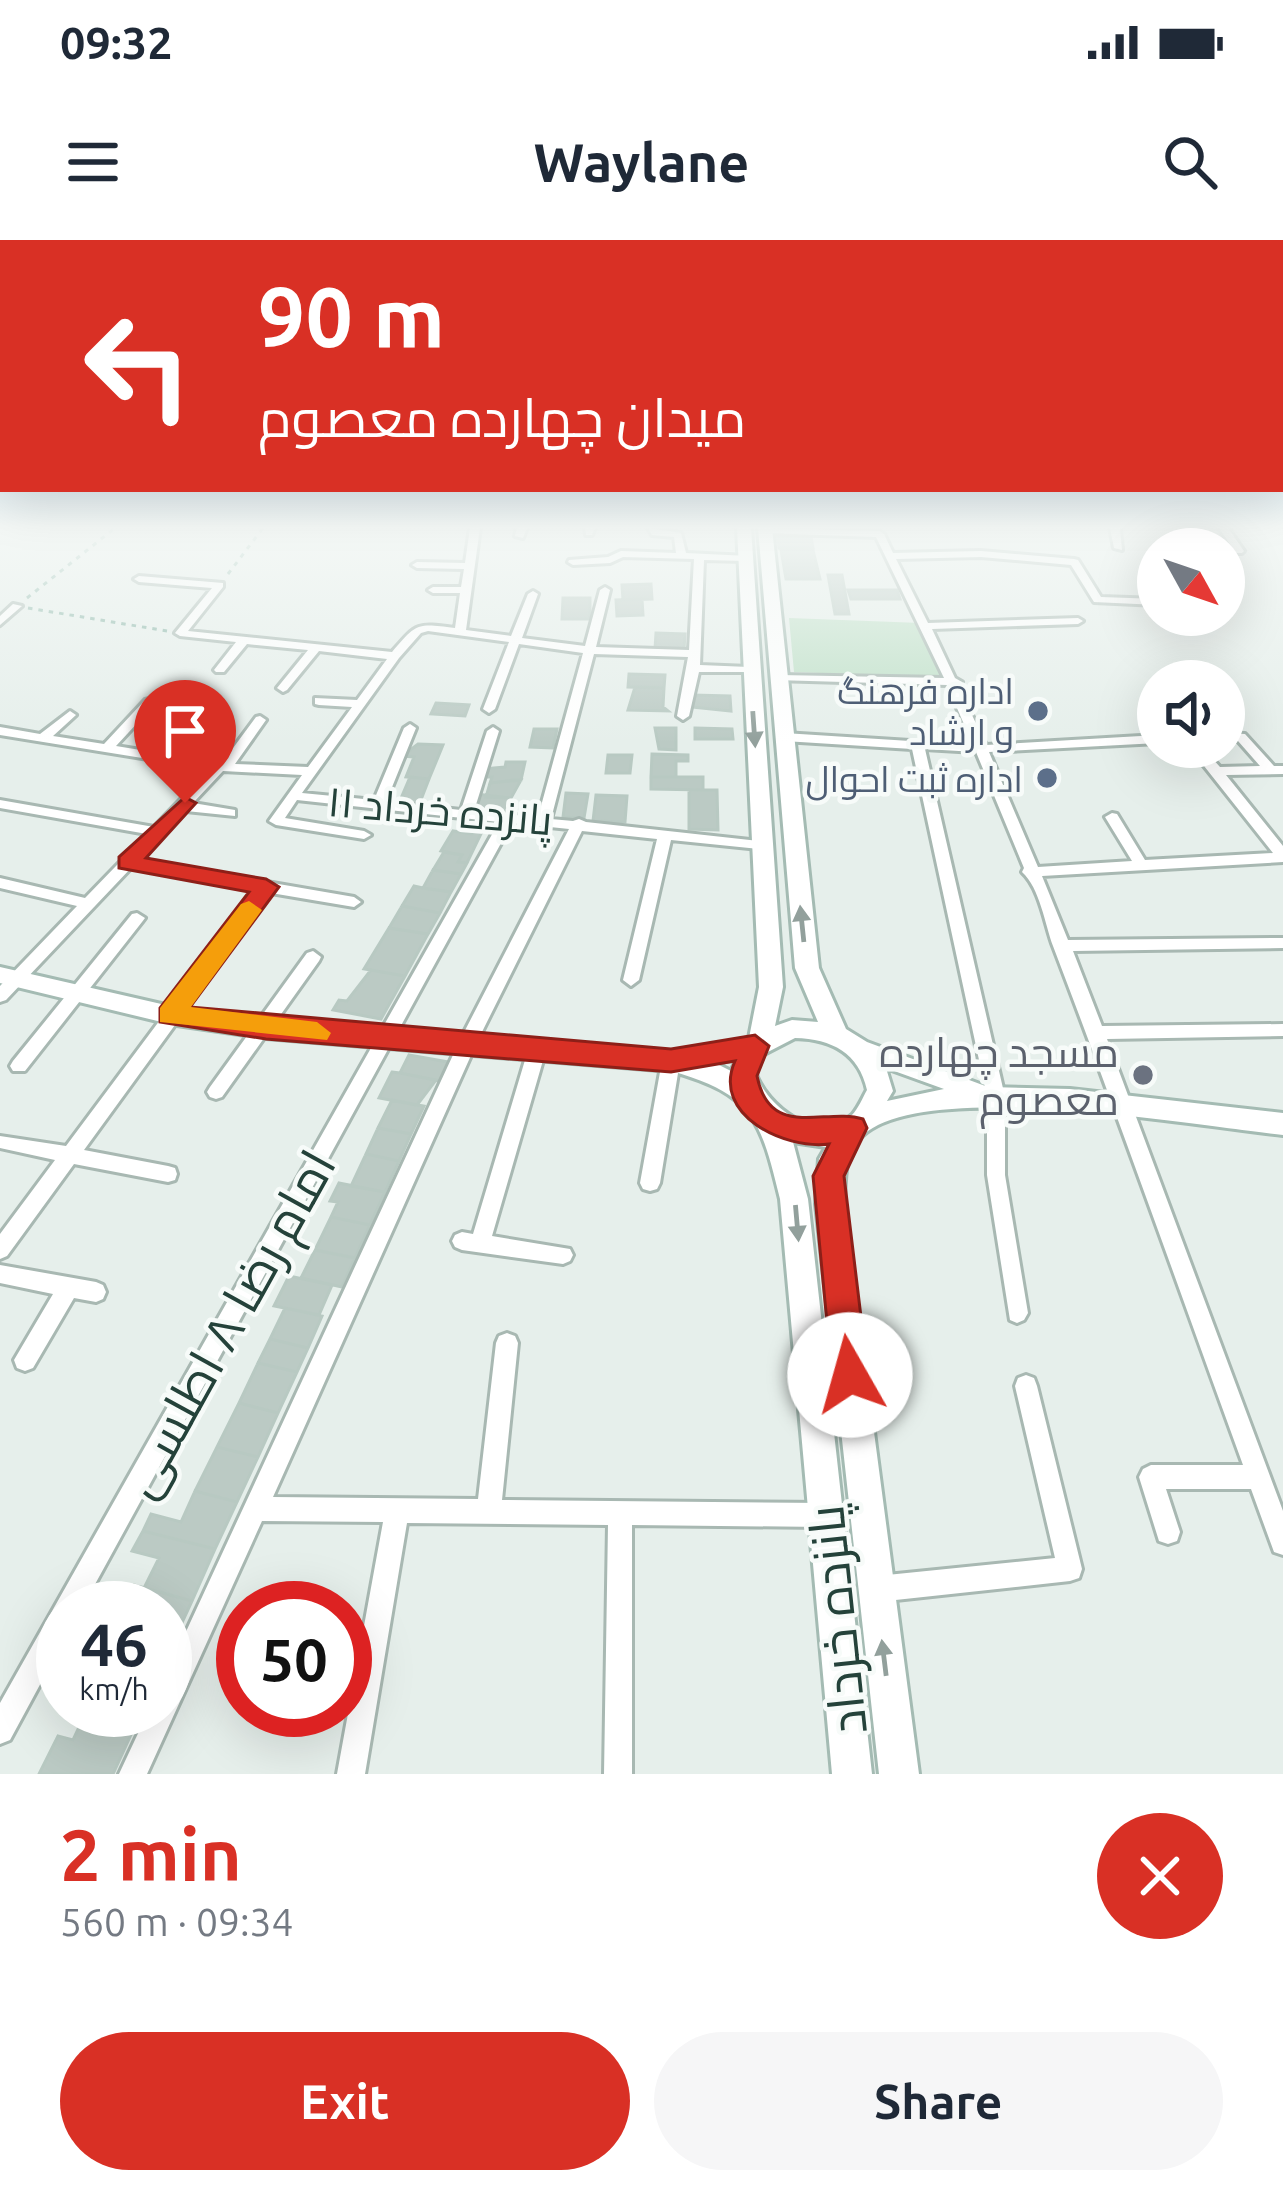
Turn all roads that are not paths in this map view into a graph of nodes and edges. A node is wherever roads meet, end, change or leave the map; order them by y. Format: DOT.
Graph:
graph roads {
  1 [pos="208,600"];
  2 [pos="465,600"];
  3 [pos="531,600"];
  4 [pos="602,600"];
  5 [pos="697,600"];
  6 [pos="747,600"];
  7 [pos="768,600"];
  8 [pos="913,600"];
  9 [pos="1098,600"];
  10 [pos="1137,601"];
  11 [pos="17,606"];
  12 [pos="1078,621"];
  13 [pos="0,622"];
  14 [pos="927,626"];
  15 [pos="460,632"];
  16 [pos="245,640"];
  17 [pos="512,642"];
  18 [pos="317,647"];
  19 [pos="589,650"];
  20 [pos="395,656"];
  21 [pos="694,661"];
  22 [pos="220,670"];
  23 [pos="749,670"];
  24 [pos="779,678"];
  25 [pos="956,682"];
  26 [pos="283,688"];
  27 [pos="319,700"];
  28 [pos="148,703"];
  29 [pos="358,704"];
  30 [pos="489,709"];
  31 [pos="70,715"];
  32 [pos="682,716"];
  33 [pos="260,720"];
  34 [pos="214,727"];
  35 [pos="410,728"];
  36 [pos="493,730"];
  37 [pos="0,731"];
  38 [pos="784,737"];
  39 [pos="42,739"];
  40 [pos="1137,740"];
  41 [pos="1245,744"];
  42 [pos="918,745"];
  43 [pos="105,749"];
  44 [pos="983,749"];
  45 [pos="179,761"];
  46 [pos="223,767"];
  47 [pos="1213,768"];
  48 [pos="1277,770"];
  49 [pos="1216,771"];
  50 [pos="311,772"];
  51 [pos="293,796"];
  52 [pos="0,804"];
  53 [pos="182,806"];
  54 [pos="377,806"];
  55 [pos="230,813"];
  56 [pos="467,813"];
  57 [pos="508,816"];
  58 [pos="1112,817"];
  59 [pos="544,820"];
  60 [pos="579,823"];
  61 [pos="158,832"];
  62 [pos="364,835"];
  63 [pos="665,835"];
  64 [pos="759,845"];
  65 [pos="1283,856"];
  66 [pos="128,862"];
  67 [pos="1141,865"];
  68 [pos="1029,872"];
  69 [pos="0,884"];
  70 [pos="266,887"];
  71 [pos="354,902"];
  72 [pos="88,904"];
  73 [pos="137,918"];
  74 [pos="1283,943"];
  75 [pos="1061,946"];
  76 [pos="314,957"];
  77 [pos="631,980"];
  78 [pos="813,980"];
  79 [pos="5,983"];
  80 [pos="770,987"];
  81 [pos="81,994"];
  82 [pos="170,1015"];
  83 [pos="266,1028"];
  84 [pos="1283,1030"];
  85 [pos="1096,1033"];
  86 [pos="836,1034"];
  87 [pos="385,1038"];
  88 [pos="468,1042"];
  89 [pos="758,1044"];
  90 [pos="860,1049"];
  91 [pos="537,1050"];
  92 [pos="671,1060"];
  93 [pos="19,1066"];
  94 [pos="216,1092"];
  95 [pos="996,1097"];
  96 [pos="753,1103"];
  97 [pos="1120,1108"];
  98 [pos="859,1124"];
  99 [pos="1283,1124"];
  100 [pos="4,1142"];
  101 [pos="68,1156"];
  102 [pos="168,1174"];
  103 [pos="650,1183"];
  104 [pos="0,1250"];
  105 [pos="563,1255"];
  106 [pos="0,1274"];
  107 [pos="69,1287"];
  108 [pos="96,1292"];
  109 [pos="1017,1312"];
  110 [pos="507,1342"];
  111 [pos="26,1360"];
  112 [pos="1026,1386"];
  113 [pos="1258,1477"];
  114 [pos="258,1508"];
  115 [pos="397,1509"];
  116 [pos="489,1511"];
  117 [pos="620,1515"];
  118 [pos="824,1515"];
  119 [pos="1168,1532"];
  120 [pos="1283,1543"];
  121 [pos="83,1581"];
  122 [pos="876,1588"];
  123 [pos="192,1648"];
  124 [pos="36,1665"];
  125 [pos="0,1730"];
  126 [pos="150,1737"];
  127 [pos="133,1774"];
  128 [pos="351,1774"];
  129 [pos="618,1774"];
  130 [pos="852,1774"];
  131 [pos="899,1774"];
  1 -- 16 [label="street"];
  2 -- 15 [label="street"];
  3 -- 17 [label="street"];
  4 -- 19 [label="street"];
  5 -- 21 [label="street"];
  6 -- 23 [label="main road"];
  7 -- 24 [label="main road"];
  8 -- 14 [label="street"];
  9 -- 10 [label="street"];
  11 -- 13 [label="street"];
  12 -- 14 [label="street"];
  14 -- 25 [label="street"];
  15 -- 17 [label="street"];
  15 -- 20 [label="street"];
  16 -- 18 [label="street"];
  16 -- 22 [label="street"];
  17 -- 19 [label="street"];
  17 -- 30 [label="street"];
  18 -- 20 [label="street"];
  18 -- 26 [label="street"];
  19 -- 21 [label="street"];
  19 -- 59 [label="street"];
  20 -- 29 [label="street, پانزده خرداد ۱۱"];
  21 -- 23 [label="street"];
  21 -- 32 [label="street"];
  23 -- 64 [label="main road, one-way"];
  24 -- 25 [label="street"];
  24 -- 38 [label="main road"];
  25 -- 44 [label="street"];
  27 -- 29 [label="street"];
  28 -- 43 [label="street"];
  29 -- 50 [label="street, پانزده خرداد ۱۱"];
  31 -- 39 [label="street"];
  33 -- 46 [label="street"];
  34 -- 45 [label="street"];
  35 -- 54 [label="street"];
  36 -- 56 [label="street"];
  37 -- 39 [label="street"];
  38 -- 42 [label="street"];
  78 -- 38 [label="main road, one-way"];
  39 -- 43 [label="street"];
  40 -- 44 [label="street"];
  41 -- 48 [label="street"];
  42 -- 44 [label="street"];
  42 -- 95 [label="street"];
  43 -- 45 [label="street"];
  44 -- 68 [label="street"];
  45 -- 46 [label="street"];
  46 -- 50 [label="street"];
  46 -- 53 [label="street"];
  47 -- 49 [label="street"];
  48 -- 49 [label="street"];
  49 -- 65 [label="street"];
  50 -- 51 [label="street, پانزده خرداد ۱۱"];
  51 -- 54 [label="street, پانزده خرداد ۱۱"];
  51 -- 62 [label="street"];
  52 -- 61 [label="street"];
  53 -- 55 [label="street"];
  53 -- 61 [label="street"];
  54 -- 56 [label="street, پانزده خرداد ۱۱"];
  56 -- 57 [label="street, پانزده خرداد ۱۱"];
  57 -- 59 [label="street, پانزده خرداد ۱۱"];
  57 -- 87 [label="street, امام رضا ۸ اطلسی"];
  58 -- 67 [label="street"];
  59 -- 60 [label="street, پانزده خرداد ۱۱"];
  60 -- 63 [label="street, پانزده خرداد ۱۱"];
  60 -- 88 [label="street"];
  61 -- 66 [label="street"];
  63 -- 64 [label="street, پانزده خرداد ۱۱"];
  63 -- 77 [label="street"];
  64 -- 80 [label="main road"];
  65 -- 67 [label="street"];
  66 -- 70 [label="street"];
  66 -- 72 [label="street"];
  67 -- 68 [label="street"];
  68 -- 75 [label="street"];
  69 -- 72 [label="street"];
  70 -- 71 [label="street"];
  70 -- 82 [label="street"];
  72 -- 79 [label="street"];
  73 -- 81 [label="street"];
  74 -- 75 [label="street"];
  75 -- 85 [label="street"];
  76 -- 83 [label="street"];
  78 -- 80 [label="main road"];
  78 -- 86 [label="main road"];
  79 -- 81 [label="main road"];
  80 -- 89 [label="main road"];
  81 -- 82 [label="main road"];
  81 -- 93 [label="street"];
  82 -- 83 [label="main road"];
  82 -- 101 [label="street"];
  83 -- 87 [label="main road"];
  83 -- 94 [label="street"];
  84 -- 85 [label="street"];
  85 -- 97 [label="street"];
  86 -- 89 [label="main road"];
  86 -- 90 [label="main road"];
  87 -- 88 [label="main road"];
  87 -- 121 [label="street, امام رضا ۸ اطلسی"];
  88 -- 91 [label="main road"];
  88 -- 114 [label="street"];
  89 -- 92 [label="main road"];
  89 -- 96 [label="main road"];
  90 -- 95 [label="main road"];
  90 -- 98 [label="main road"];
  91 -- 92 [label="main road"];
  91 -- 105 [label="street"];
  92 -- 96 [label="main road"];
  92 -- 103 [label="street"];
  95 -- 97 [label="main road"];
  95 -- 98 [label="main road"];
  95 -- 109 [label="street"];
  96 -- 98 [label="main road"];
  96 -- 118 [label="main road, پانزده خرداد, one-way"];
  97 -- 99 [label="main road"];
  97 -- 113 [label="street"];
  98 -- 122 [label="main road, پانزده خرداد"];
  100 -- 101 [label="street"];
  101 -- 102 [label="street"];
  101 -- 104 [label="street"];
  106 -- 107 [label="street"];
  107 -- 108 [label="street"];
  107 -- 111 [label="street"];
  110 -- 116 [label="street"];
  112 -- 122 [label="street"];
  113 -- 119 [label="street"];
  113 -- 120 [label="street"];
  114 -- 115 [label="street"];
  114 -- 123 [label="street"];
  115 -- 116 [label="street"];
  115 -- 128 [label="street"];
  116 -- 117 [label="street"];
  117 -- 118 [label="street"];
  117 -- 129 [label="street"];
  118 -- 130 [label="main road, پانزده خرداد"];
  131 -- 122 [label="main road, پانزده خرداد, one-way"];
  124 -- 125 [label="street"];
  126 -- 127 [label="street"];
}
